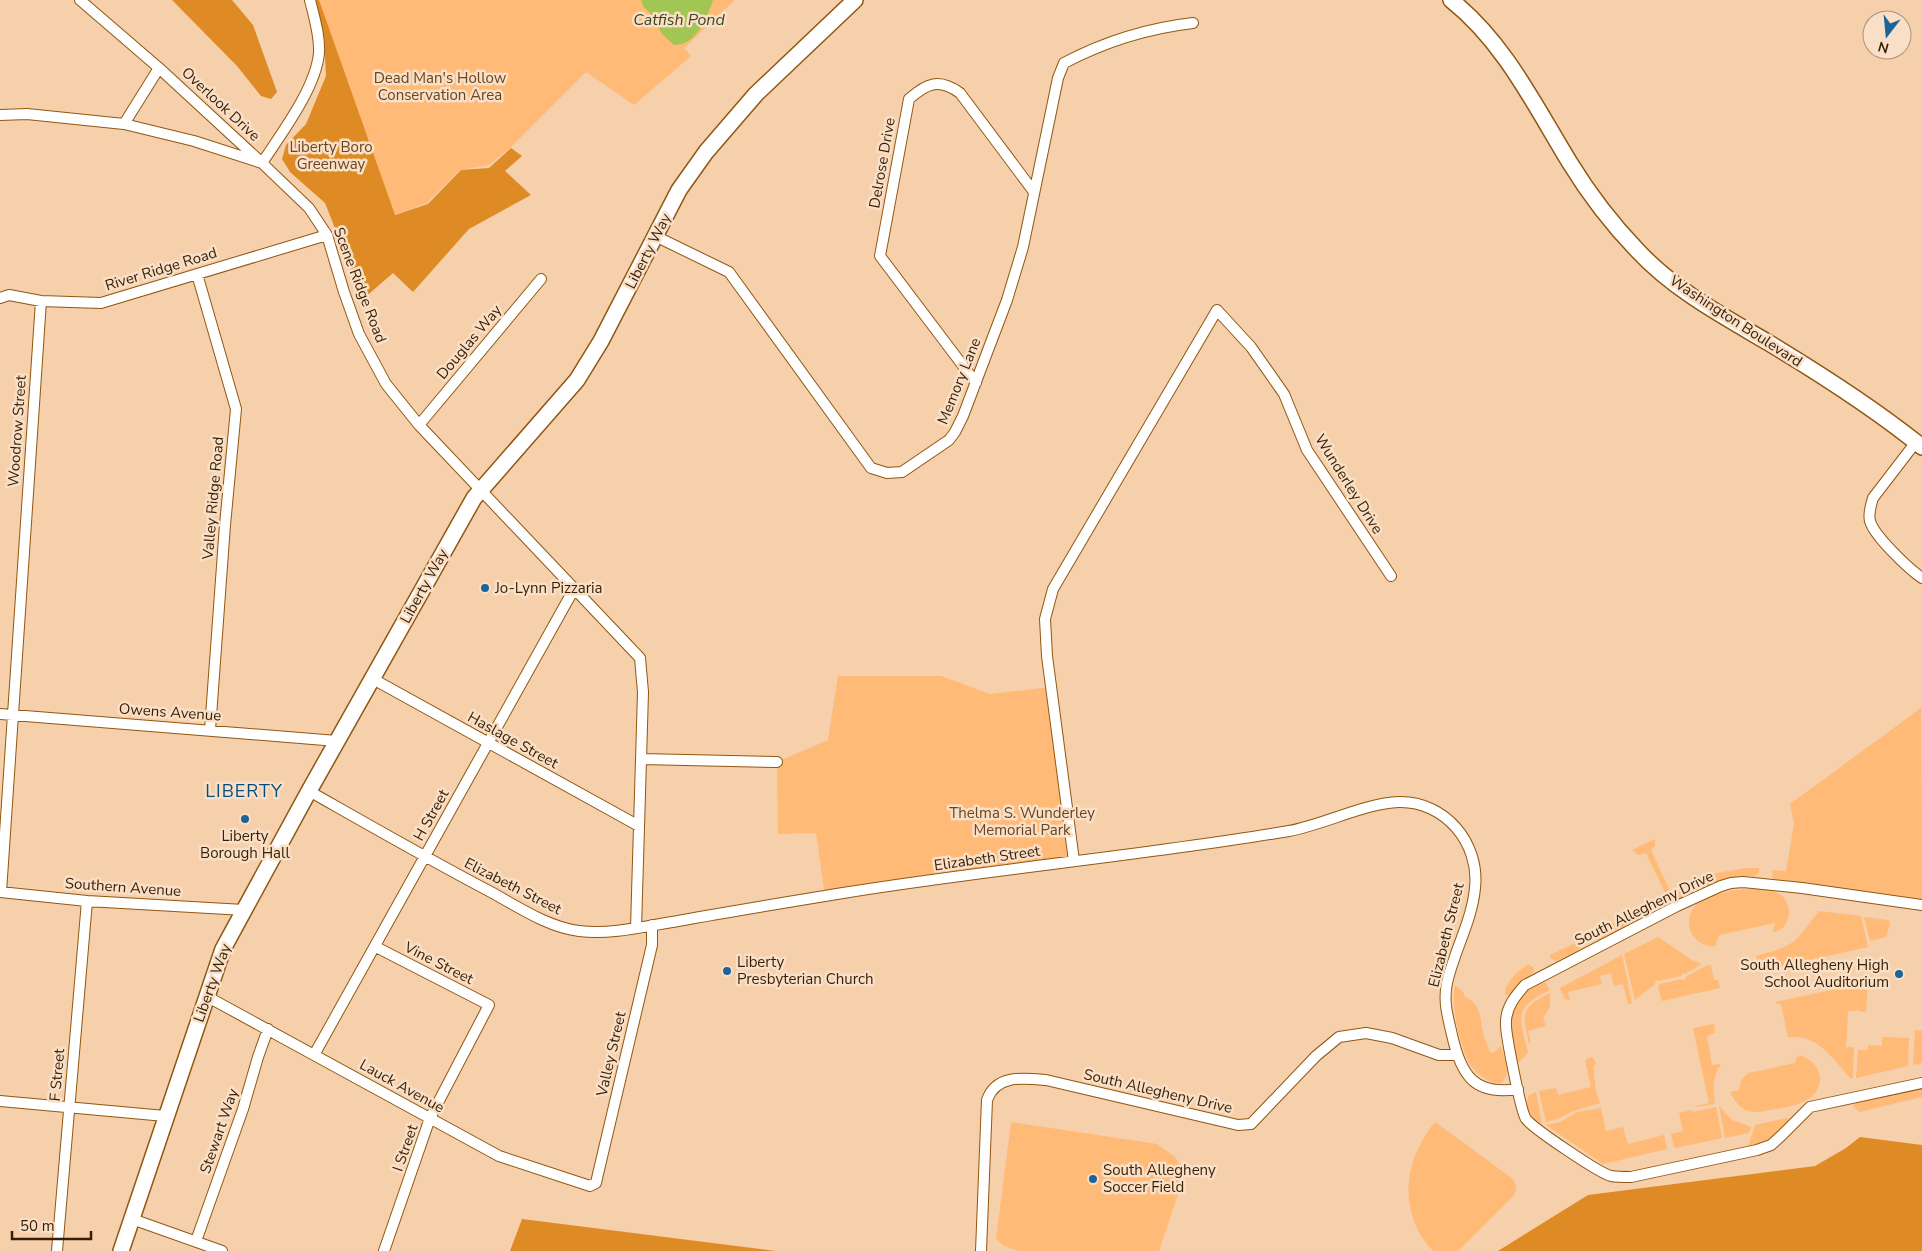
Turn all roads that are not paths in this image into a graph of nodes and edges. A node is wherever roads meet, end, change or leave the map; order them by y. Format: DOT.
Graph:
graph roads {
  1 [pos="80,0"];
  2 [pos="310,0"];
  3 [pos="855,0"];
  4 [pos="1451,0"];
  5 [pos="1193,23"];
  6 [pos="159,68"];
  7 [pos="0,115"];
  8 [pos="124,124"];
  9 [pos="262,163"];
  10 [pos="1034,192"];
  11 [pos="327,235"];
  12 [pos="655,236"];
  13 [pos="196,274"];
  14 [pos="541,279"];
  15 [pos="0,298"];
  16 [pos="42,301"];
  17 [pos="976,383"];
  18 [pos="420,425"];
  19 [pos="1919,444"];
  20 [pos="481,490"];
  21 [pos="1391,576"];
  22 [pos="1922,578"];
  23 [pos="574,589"];
  24 [pos="373,678"];
  25 [pos="0,714"];
  26 [pos="13,715"];
  27 [pos="210,730"];
  28 [pos="337,741"];
  29 [pos="488,743"];
  30 [pos="641,759"];
  31 [pos="777,762"];
  32 [pos="309,791"];
  33 [pos="639,826"];
  34 [pos="425,858"];
  35 [pos="1074,861"];
  36 [pos="0,892"];
  37 [pos="87,901"];
  38 [pos="1922,905"];
  39 [pos="244,910"];
  40 [pos="652,925"];
  41 [pos="636,928"];
  42 [pos="376,947"];
  43 [pos="206,996"];
  44 [pos="489,1005"];
  45 [pos="268,1029"];
  46 [pos="314,1055"];
  47 [pos="1456,1055"];
  48 [pos="1922,1082"];
  49 [pos="1518,1089"];
  50 [pos="0,1101"];
  51 [pos="70,1108"];
  52 [pos="165,1116"];
  53 [pos="430,1118"];
  54 [pos="590,1186"];
  55 [pos="132,1219"];
  56 [pos="196,1241"];
  57 [pos="57,1251"];
  58 [pos="121,1251"];
  59 [pos="222,1251"];
  60 [pos="384,1251"];
  61 [pos="981,1251"];
  1 -- 6 [label="street, Overlook Drive"];
  2 -- 9 [label="street"];
  3 -- 12 [label="street, Liberty Way"];
  4 -- 19 [label="street, Washington Boulevard"];
  5 -- 10 [label="street, Memory Lane"];
  6 -- 8 [label="street, Overlook Drive"];
  6 -- 9 [label="street, Overlook Drive"];
  7 -- 8 [label="street, Scene Ridge Road"];
  8 -- 9 [label="street, Scene Ridge Road"];
  9 -- 11 [label="street, Scene Ridge Road"];
  10 -- 17 [label="street, Memory Lane"];
  10 -- 17 [label="street, Delrose Drive"];
  11 -- 13 [label="street, River Ridge Road"];
  11 -- 18 [label="street, Scene Ridge Road"];
  12 -- 17 [label="street, Memory Lane"];
  12 -- 20 [label="street, Liberty Way"];
  13 -- 16 [label="street, River Ridge Road"];
  13 -- 27 [label="street, Valley Ridge Road"];
  14 -- 18 [label="street, Douglas Way"];
  15 -- 16 [label="street, River Ridge Road"];
  16 -- 26 [label="street, Woodrow Street"];
  18 -- 20 [label="street, Scene Ridge Road"];
  19 -- 22 [label="street"];
  20 -- 23 [label="street, Scene Ridge Road"];
  20 -- 24 [label="street, Liberty Way"];
  21 -- 35 [label="street, Wunderley Drive"];
  23 -- 29 [label="street, H Street"];
  23 -- 30 [label="street, Scene Ridge Road"];
  24 -- 28 [label="street, Liberty Way"];
  24 -- 29 [label="street, Haslage Street"];
  25 -- 26 [label="street, Owens Avenue"];
  26 -- 27 [label="street, Owens Avenue"];
  26 -- 36 [label="street, Woodrow Street"];
  27 -- 28 [label="street, Owens Avenue"];
  28 -- 32 [label="street, Liberty Way"];
  29 -- 33 [label="street, Haslage Street"];
  29 -- 34 [label="street, H Street"];
  30 -- 31 [label="street"];
  30 -- 33 [label="street"];
  32 -- 34 [label="street, Elizabeth Street"];
  32 -- 39 [label="street, Liberty Way"];
  33 -- 41 [label="street"];
  34 -- 41 [label="street, Elizabeth Street"];
  34 -- 42 [label="street, H Street"];
  35 -- 40 [label="street, Elizabeth Street"];
  35 -- 47 [label="street, Elizabeth Street"];
  36 -- 37 [label="street, Southern Avenue"];
  37 -- 39 [label="street, Southern Avenue"];
  37 -- 51 [label="street, F Street"];
  38 -- 49 [label="street, South Allegheny Drive"];
  39 -- 43 [label="street, Liberty Way"];
  40 -- 41 [label="street, Elizabeth Street"];
  40 -- 54 [label="street, Valley Street"];
  42 -- 44 [label="street, Vine Street"];
  42 -- 46 [label="street, H Street"];
  43 -- 45 [label="street, Lauck Avenue"];
  43 -- 52 [label="street, Liberty Way"];
  44 -- 53 [label="street, I Street"];
  45 -- 46 [label="street, Lauck Avenue"];
  45 -- 56 [label="street, Stewart Way"];
  46 -- 53 [label="street, Lauck Avenue"];
  47 -- 49 [label="street"];
  47 -- 61 [label="street, South Allegheny Drive"];
  48 -- 49 [label="street, South Allegheny Drive"];
  50 -- 51 [label="street"];
  51 -- 52 [label="street"];
  51 -- 57 [label="street, F Street"];
  52 -- 55 [label="street, Liberty Way"];
  53 -- 54 [label="street, Lauck Avenue"];
  53 -- 60 [label="street, I Street"];
  55 -- 56 [label="street"];
  55 -- 58 [label="street, Liberty Way"];
  56 -- 59 [label="street"];
}
